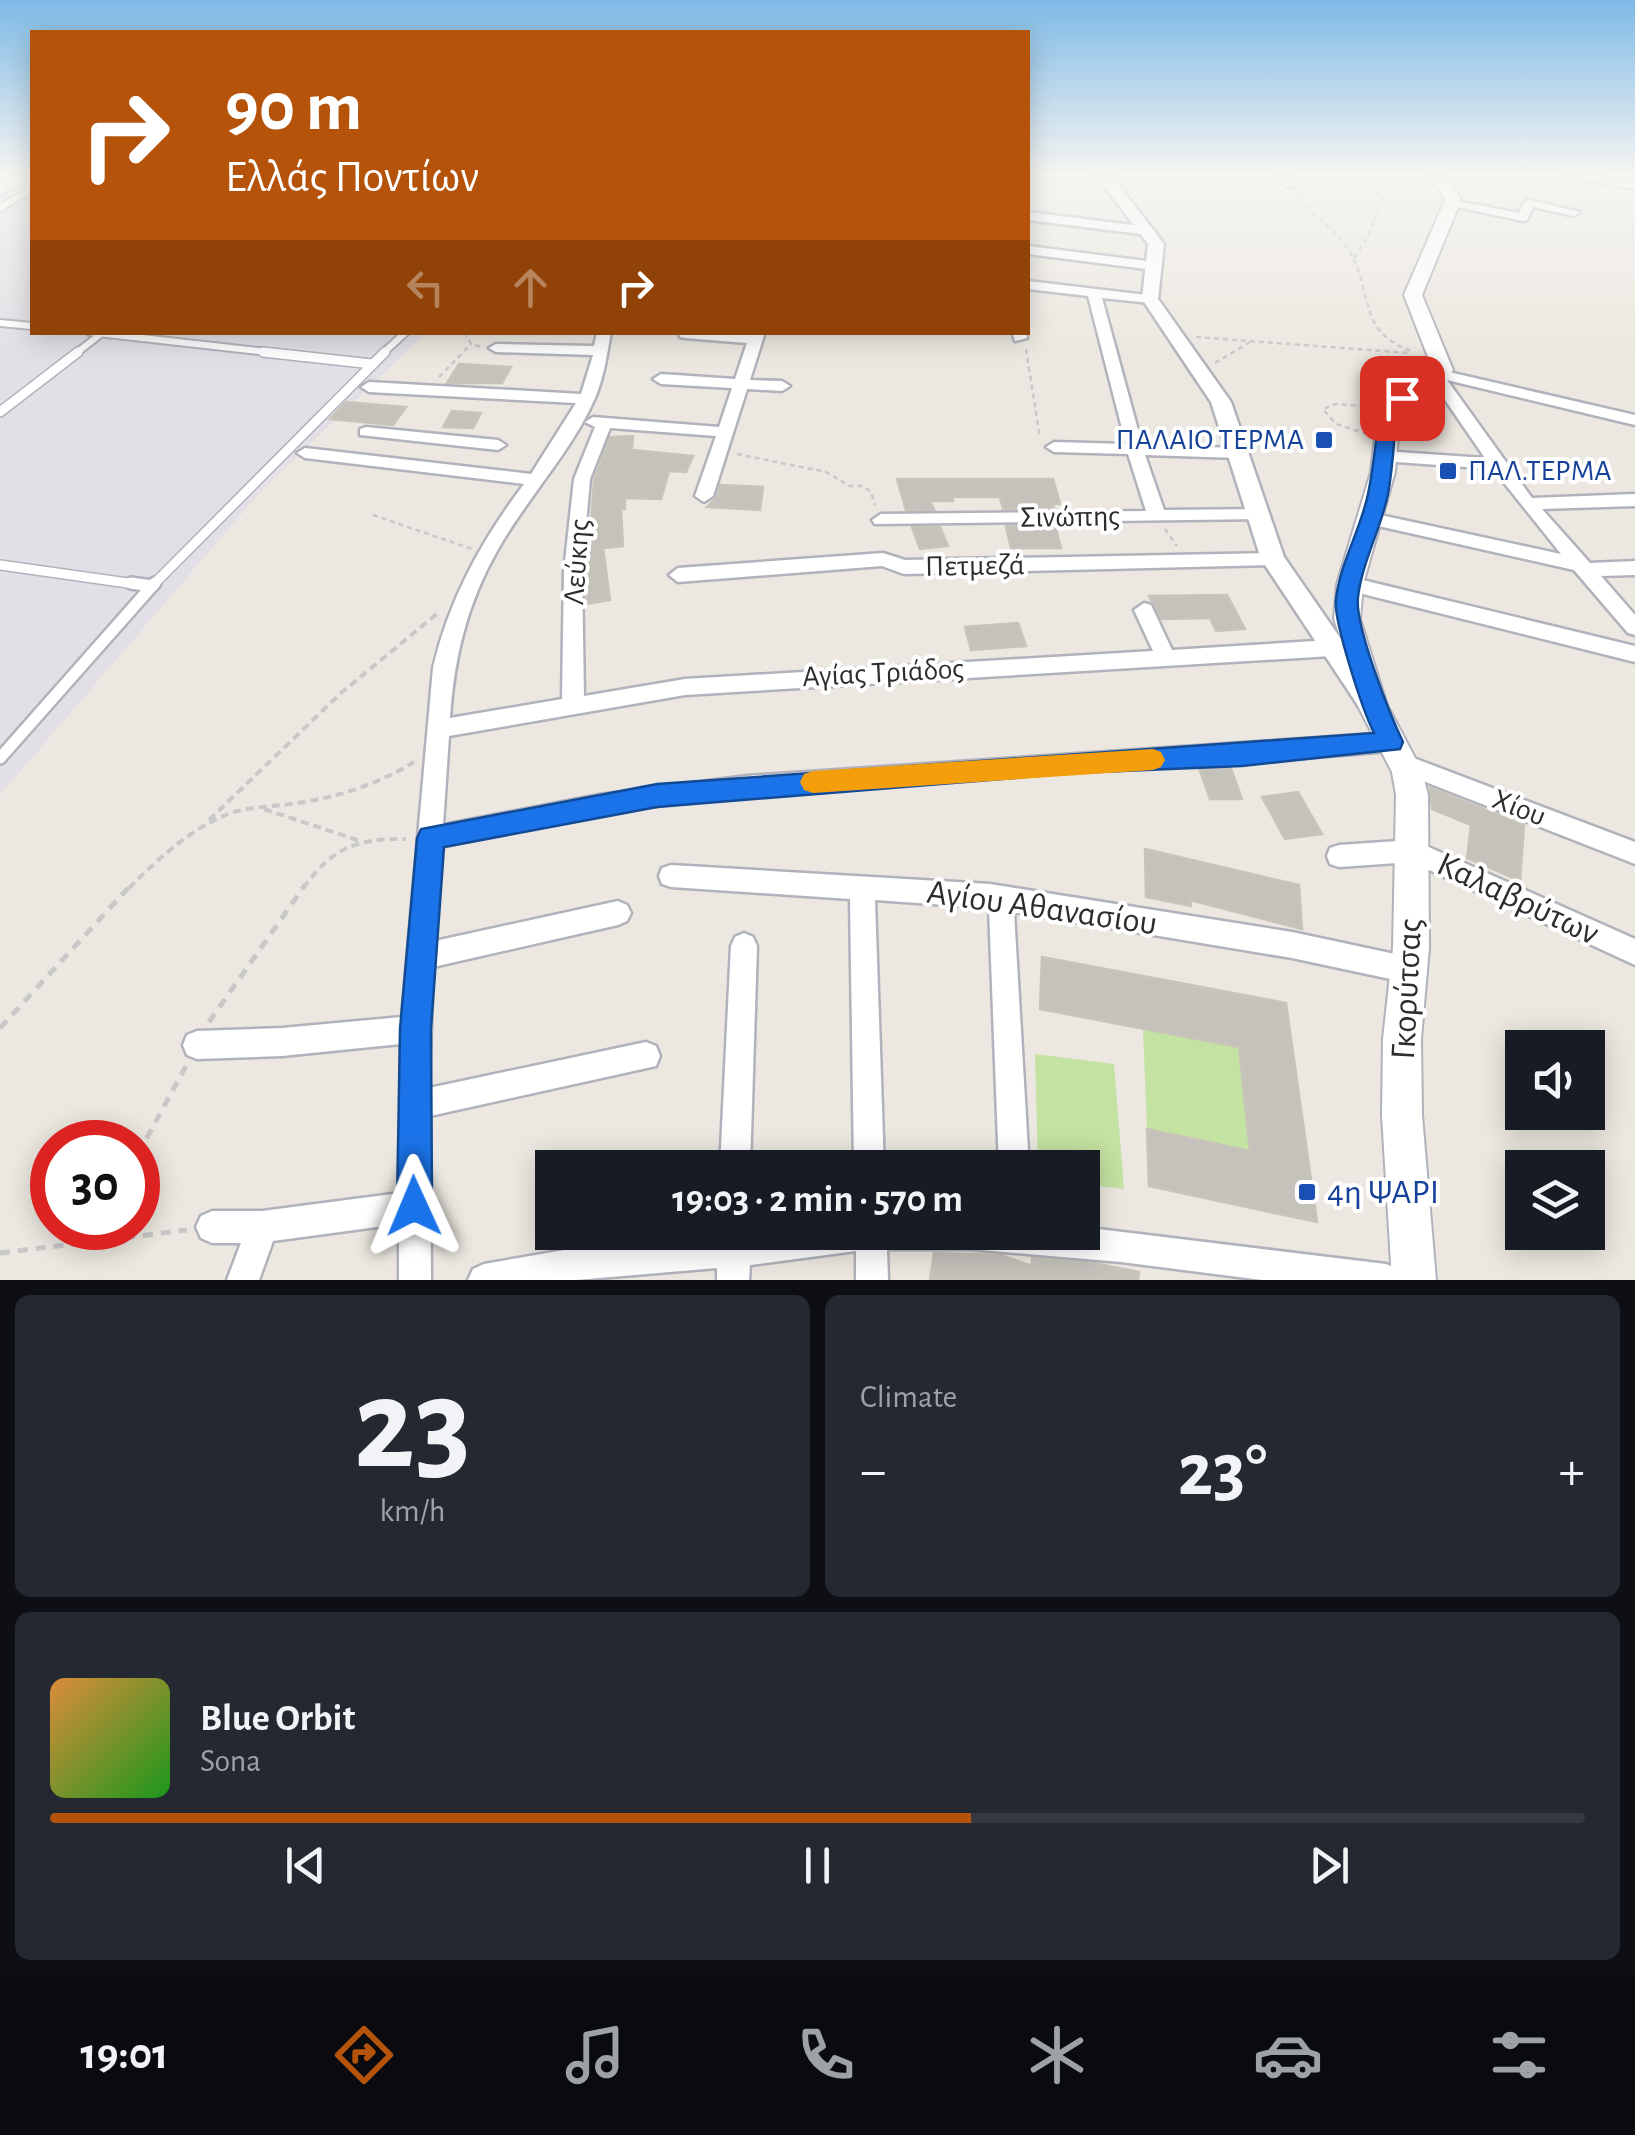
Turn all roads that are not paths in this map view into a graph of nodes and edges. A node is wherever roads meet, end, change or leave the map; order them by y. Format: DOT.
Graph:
graph roads {
  1 [pos="1151,235"];
  2 [pos="1439,235"];
  3 [pos="1030,250"];
  4 [pos="1154,266"];
  5 [pos="1030,285"];
  6 [pos="1094,292"];
  7 [pos="1150,299"];
  8 [pos="0,323"];
  9 [pos="30,326"];
  10 [pos="99,335"];
  11 [pos="119,335"];
  12 [pos="403,335"];
  13 [pos="604,335"];
  14 [pos="720,335"];
  15 [pos="756,336"];
  16 [pos="496,348"];
  17 [pos="602,351"];
  18 [pos="372,364"];
  19 [pos="1439,376"];
  20 [pos="661,379"];
  21 [pos="739,384"];
  22 [pos="782,386"];
  23 [pos="369,387"];
  24 [pos="588,399"];
  25 [pos="0,412"];
  26 [pos="1635,420"];
  27 [pos="576,422"];
  28 [pos="604,423"];
  29 [pos="366,432"];
  30 [pos="417,437"];
  31 [pos="720,440"];
  32 [pos="498,444"];
  33 [pos="1054,448"];
  34 [pos="1384,448"];
  35 [pos="1136,451"];
  36 [pos="305,453"];
  37 [pos="1239,453"];
  38 [pos="396,462"];
  39 [pos="1497,464"];
  40 [pos="536,480"];
  41 [pos="704,496"];
  42 [pos="1635,500"];
  43 [pos="1528,504"];
  44 [pos="1259,515"];
  45 [pos="1157,517"];
  46 [pos="1371,519"];
  47 [pos="880,520"];
  48 [pos="1274,559"];
  49 [pos="0,565"];
  50 [pos="1584,568"];
  51 [pos="1635,568"];
  52 [pos="678,576"];
  53 [pos="1350,584"];
  54 [pos="152,586"];
  55 [pos="1144,610"];
  56 [pos="1635,628"];
  57 [pos="1331,648"];
  58 [pos="1635,654"];
  59 [pos="1166,658"];
  60 [pos="573,706"];
  61 [pos="1372,706"];
  62 [pos="437,739"];
  63 [pos="1397,752"];
  64 [pos="0,758"];
  65 [pos="431,838"];
  66 [pos="1413,851"];
  67 [pos="1635,853"];
  68 [pos="1340,856"];
  69 [pos="671,876"];
  70 [pos="862,887"];
  71 [pos="1001,898"];
  72 [pos="618,913"];
  73 [pos="744,946"];
  74 [pos="1635,952"];
  75 [pos="421,956"];
  76 [pos="1409,970"];
  77 [pos="416,1029"];
  78 [pos="197,1045"];
  79 [pos="646,1056"];
  80 [pos="415,1105"];
  81 [pos="735,1150"];
  82 [pos="869,1150"];
  83 [pos="1013,1150"];
  84 [pos="414,1206"];
  85 [pos="212,1227"];
  86 [pos="262,1227"];
  87 [pos="1100,1244"];
  88 [pos="760,1250"];
  89 [pos="871,1250"];
  90 [pos="734,1254"];
  91 [pos="243,1280"];
  92 [pos="415,1280"];
  93 [pos="484,1280"];
  94 [pos="872,1280"];
  95 [pos="1386,1280"];
  96 [pos="1414,1280"];
  1 -- 4 [label="street"];
  2 -- 19 [label="main road"];
  3 -- 4 [label="street"];
  4 -- 7 [label="street"];
  5 -- 6 [label="street"];
  6 -- 7 [label="street"];
  6 -- 35 [label="street"];
  7 -- 37 [label="street"];
  8 -- 9 [label="lane"];
  10 -- 25 [label="lane"];
  11 -- 18 [label="lane"];
  12 -- 18 [label="lane"];
  13 -- 17 [label="street"];
  14 -- 15 [label="street"];
  15 -- 21 [label="street"];
  16 -- 17 [label="street"];
  17 -- 24 [label="street"];
  18 -- 54 [label="lane"];
  19 -- 26 [label="street"];
  19 -- 34 [label="main road"];
  19 -- 39 [label="street"];
  20 -- 21 [label="street"];
  21 -- 22 [label="street"];
  21 -- 31 [label="street"];
  23 -- 24 [label="street"];
  24 -- 27 [label="street"];
  27 -- 28 [label="street"];
  27 -- 40 [label="street"];
  28 -- 31 [label="street"];
  28 -- 60 [label="street, Λεύκης"];
  29 -- 30 [label="street"];
  30 -- 32 [label="street"];
  30 -- 38 [label="street"];
  31 -- 41 [label="street"];
  33 -- 35 [label="street"];
  34 -- 39 [label="street"];
  34 -- 46 [label="main road"];
  35 -- 37 [label="street"];
  35 -- 45 [label="street"];
  36 -- 38 [label="street"];
  37 -- 44 [label="street"];
  38 -- 40 [label="street"];
  39 -- 43 [label="street"];
  40 -- 62 [label="street"];
  42 -- 43 [label="street"];
  43 -- 50 [label="street"];
  44 -- 45 [label="street, Σινώπης"];
  44 -- 48 [label="street"];
  45 -- 47 [label="street, Σινώπης"];
  46 -- 50 [label="street"];
  46 -- 53 [label="main road"];
  48 -- 52 [label="street, Πετμεζά"];
  48 -- 57 [label="street"];
  49 -- 54 [label="lane"];
  50 -- 51 [label="street"];
  50 -- 56 [label="street"];
  53 -- 58 [label="street"];
  53 -- 61 [label="main road, Γκορύτσας"];
  54 -- 64 [label="lane"];
  55 -- 59 [label="street"];
  57 -- 59 [label="street, Αγίας Τριάδος"];
  57 -- 61 [label="street"];
  59 -- 60 [label="street, Αγίας Τριάδος"];
  60 -- 62 [label="street, Αγίας Τριάδος"];
  61 -- 63 [label="main road, Γκορύτσας"];
  62 -- 65 [label="street"];
  63 -- 65 [label="street"];
  63 -- 66 [label="main road, Γκορύτσας"];
  63 -- 67 [label="street, Χίου"];
  65 -- 75 [label="street"];
  66 -- 68 [label="street, Καλαβρύτων"];
  66 -- 74 [label="street, Καλαβρύτων"];
  66 -- 76 [label="main road, Γκορύτσας"];
  69 -- 70 [label="street, Αγίου Αθανασίου"];
  70 -- 71 [label="street, Αγίου Αθανασίου"];
  70 -- 82 [label="street"];
  71 -- 76 [label="street, Αγίου Αθανασίου"];
  71 -- 83 [label="street"];
  72 -- 75 [label="street"];
  73 -- 81 [label="street"];
  75 -- 77 [label="street"];
  76 -- 96 [label="main road, Γκορύτσας"];
  77 -- 78 [label="street"];
  77 -- 80 [label="street"];
  79 -- 80 [label="street"];
  80 -- 84 [label="street"];
  84 -- 86 [label="street"];
  84 -- 92 [label="street"];
  85 -- 86 [label="street"];
  86 -- 91 [label="street"];
  87 -- 95 [label="street"];
  88 -- 90 [label="street"];
  89 -- 94 [label="street"];
  90 -- 93 [label="street"];
}
